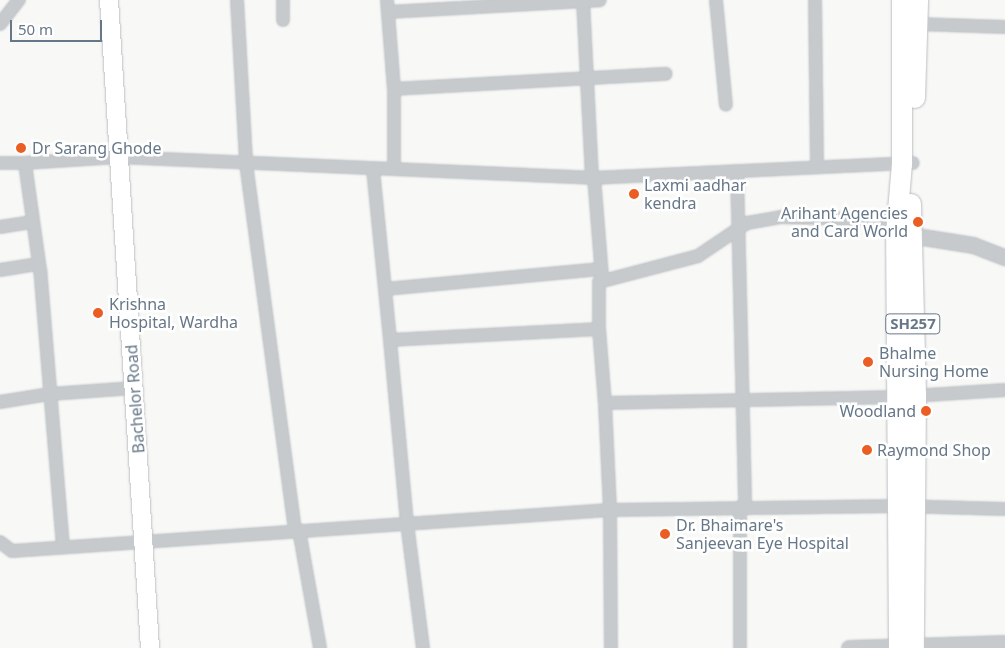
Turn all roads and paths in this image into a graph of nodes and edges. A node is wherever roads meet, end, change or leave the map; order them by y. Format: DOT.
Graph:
graph roads {
  1 [pos="19,0"];
  2 [pos="109,0"];
  3 [pos="237,0"];
  4 [pos="283,0"];
  5 [pos="600,0"];
  6 [pos="716,0"];
  7 [pos="815,0"];
  8 [pos="902,0"];
  9 [pos="918,0"];
  10 [pos="583,1"];
  11 [pos="387,6"];
  12 [pos="282,20"];
  13 [pos="0,24"];
  14 [pos="917,24"];
  15 [pos="1005,27"];
  16 [pos="666,74"];
  17 [pos="587,78"];
  18 [pos="394,89"];
  19 [pos="726,105"];
  20 [pos="118,157"];
  21 [pos="0,163"];
  22 [pos="25,163"];
  23 [pos="246,163"];
  24 [pos="908,163"];
  25 [pos="817,167"];
  26 [pos="373,168"];
  27 [pos="394,169"];
  28 [pos="737,171"];
  29 [pos="593,177"];
  30 [pos="898,220"];
  31 [pos="33,222"];
  32 [pos="0,227"];
  33 [pos="739,229"];
  34 [pos="910,235"];
  35 [pos="1005,257"];
  36 [pos="39,264"];
  37 [pos="0,270"];
  38 [pos="602,275"];
  39 [pos="385,289"];
  40 [pos="599,329"];
  41 [pos="390,340"];
  42 [pos="134,388"];
  43 [pos="1005,390"];
  44 [pos="50,394"];
  45 [pos="907,396"];
  46 [pos="741,399"];
  47 [pos="0,402"];
  48 [pos="605,403"];
  49 [pos="906,506"];
  50 [pos="742,507"];
  51 [pos="1005,509"];
  52 [pos="610,510"];
  53 [pos="407,523"];
  54 [pos="297,530"];
  55 [pos="144,541"];
  56 [pos="0,542"];
  57 [pos="64,547"];
  58 [pos="1005,643"];
  59 [pos="906,647"];
  60 [pos="150,648"];
  61 [pos="320,648"];
  62 [pos="423,648"];
  63 [pos="611,648"];
  64 [pos="740,648"];
  65 [pos="849,648"];
  1 -- 13 [label="street"];
  2 -- 20 [label="main road, Bachelor Road"];
  3 -- 23 [label="street"];
  4 -- 12 [label="street"];
  5 -- 10 [label="street"];
  6 -- 19 [label="street"];
  7 -- 25 [label="street"];
  8 -- 24 [label="main road, SH257"];
  9 -- 14 [label="main road, SH257"];
  10 -- 11 [label="street"];
  10 -- 17 [label="street"];
  11 -- 18 [label="street"];
  14 -- 15 [label="street"];
  14 -- 24 [label="main road, SH257"];
  16 -- 17 [label="street"];
  17 -- 18 [label="street"];
  17 -- 29 [label="street"];
  18 -- 27 [label="street"];
  20 -- 22 [label="street"];
  20 -- 23 [label="street"];
  20 -- 42 [label="main road, Bachelor Road"];
  21 -- 22 [label="street"];
  22 -- 31 [label="street"];
  23 -- 26 [label="street"];
  23 -- 54 [label="street"];
  24 -- 25 [label="street"];
  24 -- 30 [label="main road, SH257"];
  24 -- 34 [label="main road, SH257"];
  25 -- 28 [label="street"];
  26 -- 27 [label="street"];
  26 -- 39 [label="street"];
  27 -- 29 [label="street"];
  28 -- 29 [label="street"];
  28 -- 33 [label="street"];
  29 -- 38 [label="street"];
  30 -- 33 [label="street"];
  30 -- 45 [label="main road, SH257"];
  31 -- 32 [label="street"];
  31 -- 36 [label="street"];
  33 -- 38 [label="street"];
  33 -- 46 [label="street"];
  34 -- 35 [label="street"];
  34 -- 45 [label="main road, SH257"];
  36 -- 37 [label="street"];
  36 -- 44 [label="street"];
  38 -- 39 [label="street"];
  38 -- 40 [label="street"];
  39 -- 41 [label="street"];
  40 -- 41 [label="street"];
  40 -- 48 [label="street"];
  41 -- 53 [label="street"];
  42 -- 44 [label="street"];
  42 -- 55 [label="main road, Bachelor Road"];
  43 -- 45 [label="street"];
  44 -- 47 [label="street"];
  44 -- 57 [label="street"];
  45 -- 46 [label="street"];
  45 -- 49 [label="main road, SH257"];
  46 -- 48 [label="street"];
  46 -- 50 [label="street"];
  48 -- 52 [label="street"];
  49 -- 50 [label="street"];
  49 -- 51 [label="street"];
  49 -- 59 [label="main road, SH257"];
  50 -- 52 [label="street"];
  50 -- 64 [label="street"];
  52 -- 53 [label="street"];
  52 -- 63 [label="street"];
  53 -- 54 [label="street"];
  53 -- 62 [label="street"];
  54 -- 55 [label="street"];
  54 -- 61 [label="street"];
  55 -- 57 [label="street"];
  55 -- 60 [label="main road, Bachelor Road"];
  56 -- 57 [label="street"];
  58 -- 59 [label="street"];
  59 -- 65 [label="street"];
}
